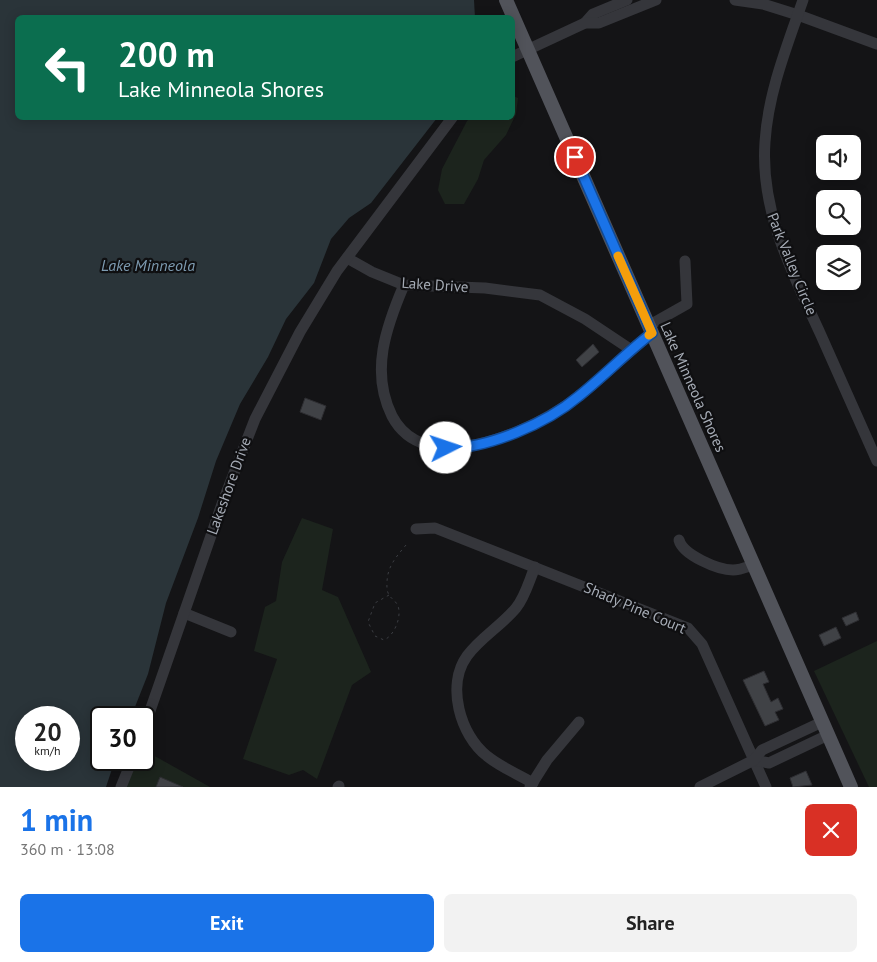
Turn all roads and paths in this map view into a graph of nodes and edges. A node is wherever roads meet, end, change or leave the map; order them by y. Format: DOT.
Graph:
graph roads {
  1 [pos="506,0"];
  2 [pos="627,0"];
  3 [pos="656,0"];
  4 [pos="734,0"];
  5 [pos="803,0"];
  6 [pos="761,2"];
  7 [pos="513,15"];
  8 [pos="798,15"];
  9 [pos="515,20"];
  10 [pos="585,24"];
  11 [pos="877,44"];
  12 [pos="528,49"];
  13 [pos="515,56"];
  14 [pos="450,120"];
  15 [pos="347,258"];
  16 [pos="685,261"];
  17 [pos="404,285"];
  18 [pos="650,329"];
  19 [pos="630,349"];
  20 [pos="877,461"];
  21 [pos="416,529"];
  22 [pos="679,540"];
  23 [pos="406,545"];
  24 [pos="753,565"];
  25 [pos="535,567"];
  26 [pos="389,595"];
  27 [pos="184,613"];
  28 [pos="231,632"];
  29 [pos="152,706"];
  30 [pos="579,722"];
  31 [pos="822,722"];
  32 [pos="828,736"];
  33 [pos="784,740"];
  34 [pos="790,753"];
  35 [pos="754,760"];
  36 [pos="128,771"];
  37 [pos="532,785"];
  38 [pos="121,787"];
  39 [pos="700,787"];
  40 [pos="766,787"];
  41 [pos="851,787"];
  1 -- 7 [label="main road, Lake Minneola Shores"];
  2 -- 10 [label="street"];
  3 -- 10 [label="street"];
  4 -- 6 [label="street"];
  5 -- 8 [label="street, Park Valley Circle"];
  6 -- 8 [label="street"];
  8 -- 11 [label="street"];
  8 -- 20 [label="street, Park Valley Circle"];
  9 -- 12 [label="main road, Lake Minneola Shores"];
  10 -- 12 [label="street"];
  12 -- 13 [label="street"];
  12 -- 18 [label="main road, Lake Minneola Shores"];
  14 -- 15 [label="street"];
  15 -- 17 [label="street, Lake Drive"];
  15 -- 27 [label="street, Lakeshore Drive"];
  16 -- 18 [label="street"];
  17 -- 19 [label="street, Lake Drive"];
  17 -- 19 [label="street"];
  18 -- 19 [label="street"];
  18 -- 24 [label="main road, Lake Minneola Shores"];
  21 -- 25 [label="street, Shady Pine Court"];
  22 -- 24 [label="street"];
  23 -- 26 [label="path"];
  24 -- 31 [label="main road, Lake Minneola Shores"];
  25 -- 35 [label="street, Shady Pine Court"];
  25 -- 37 [label="street"];
  26 -- 26 [label="path"];
  27 -- 28 [label="street"];
  27 -- 29 [label="street, Lakeshore Drive"];
  30 -- 37 [label="street"];
  31 -- 32 [label="main road, Lake Minneola Shores"];
  31 -- 33 [label="street"];
  32 -- 34 [label="street"];
  32 -- 41 [label="main road, Lake Minneola Shores"];
  33 -- 34 [label="street"];
  33 -- 35 [label="street"];
  34 -- 35 [label="street"];
  35 -- 39 [label="street"];
  35 -- 40 [label="street, Shady Pine Court"];
  36 -- 38 [label="street"];
}
